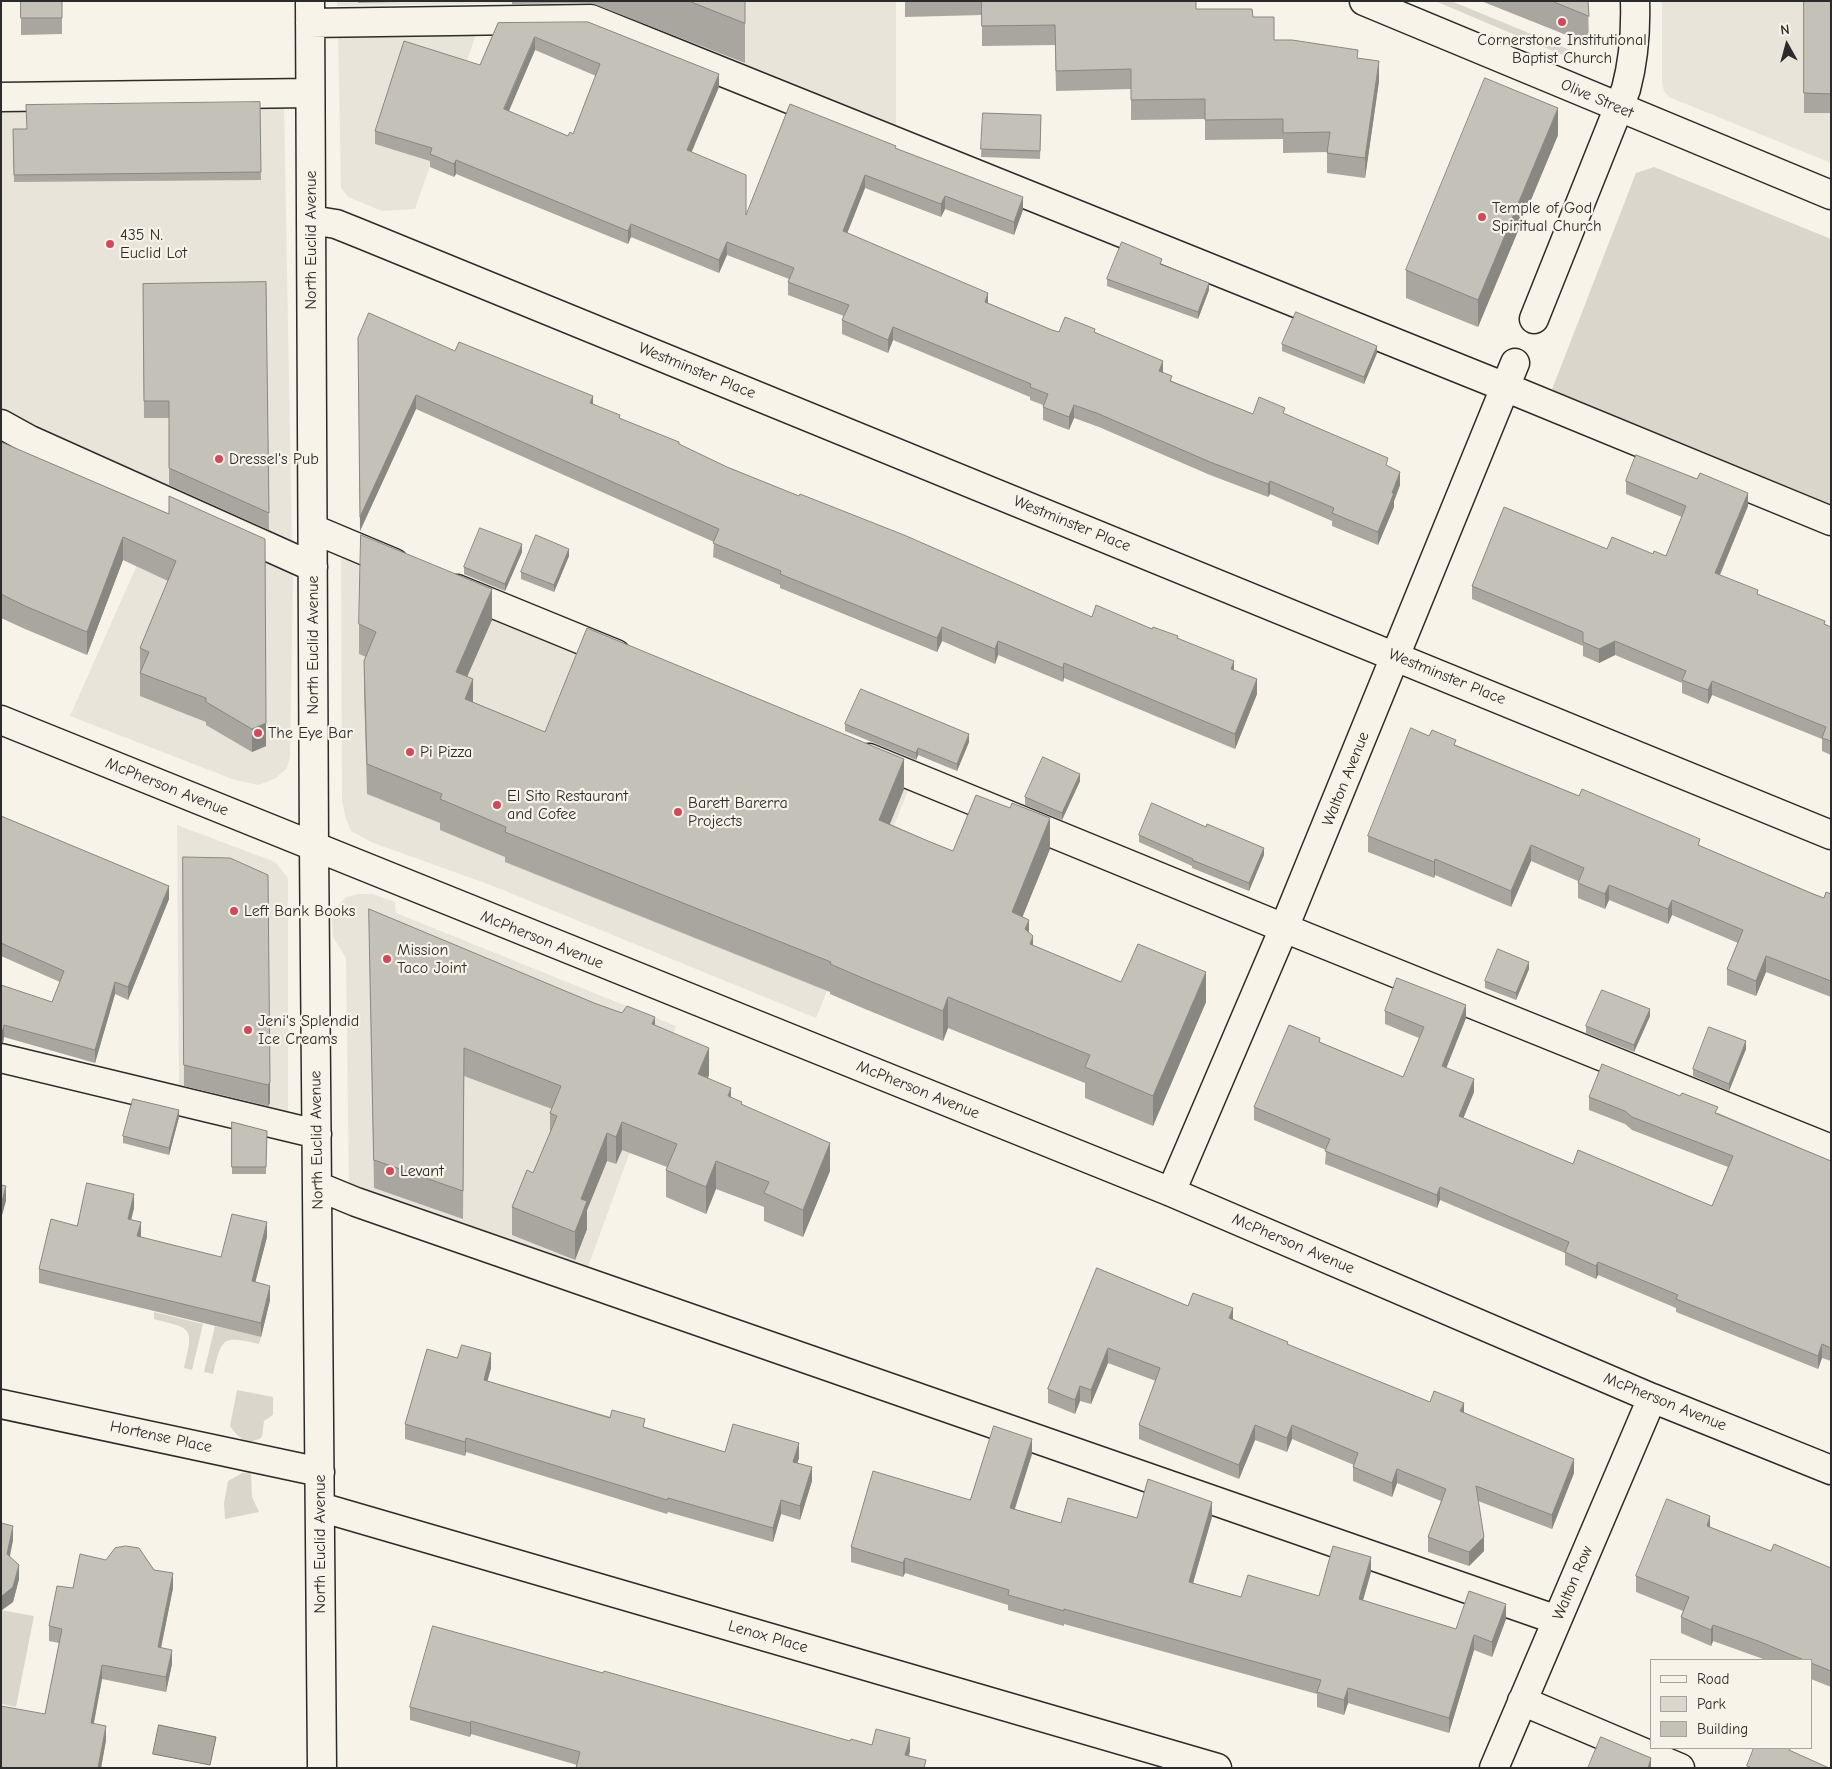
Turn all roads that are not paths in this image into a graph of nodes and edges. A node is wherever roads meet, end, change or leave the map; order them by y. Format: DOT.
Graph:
graph roads {
  1 [pos="1364,1"];
  2 [pos="1635,1"];
  3 [pos="310,12"];
  4 [pos="310,93"];
  5 [pos="1,97"];
  6 [pos="1619,109"];
  7 [pos="1831,195"];
  8 [pos="311,220"];
  9 [pos="1534,319"];
  10 [pos="1510,375"];
  11 [pos="1,424"];
  12 [pos="1831,521"];
  13 [pos="313,529"];
  14 [pos="313,567"];
  15 [pos="1396,656"];
  16 [pos="642,665"];
  17 [pos="1,720"];
  18 [pos="844,748"];
  19 [pos="1831,835"];
  20 [pos="314,847"];
  21 [pos="1284,928"];
  22 [pos="1,1058"];
  23 [pos="317,1134"];
  24 [pos="1831,1149"];
  25 [pos="317,1186"];
  26 [pos="1171,1192"];
  27 [pos="1652,1398"];
  28 [pos="1,1404"];
  29 [pos="1831,1470"];
  30 [pos="320,1472"];
  31 [pos="320,1506"];
  32 [pos="1557,1620"];
  33 [pos="1522,1701"];
  34 [pos="322,1768"];
  35 [pos="1217,1768"];
  36 [pos="1494,1768"];
  37 [pos="1680,1768"];
  1 -- 6 [label="street, Olive Street"];
  2 -- 6 [label="street"];
  3 -- 4 [label="street, North Euclid Avenue"];
  3 -- 10 [label="street"];
  4 -- 5 [label="street"];
  4 -- 8 [label="street, North Euclid Avenue"];
  6 -- 7 [label="street, Olive Street"];
  6 -- 9 [label="street"];
  8 -- 13 [label="street, North Euclid Avenue"];
  8 -- 15 [label="street, Westminster Place"];
  10 -- 12 [label="street"];
  10 -- 15 [label="street, Walton Avenue"];
  11 -- 14 [label="street"];
  13 -- 14 [label="street, North Euclid Avenue"];
  13 -- 16 [label="street"];
  14 -- 20 [label="street, North Euclid Avenue"];
  15 -- 19 [label="street, Westminster Place"];
  15 -- 21 [label="street, Walton Avenue"];
  17 -- 20 [label="street, McPherson Avenue"];
  18 -- 21 [label="street"];
  20 -- 23 [label="street, North Euclid Avenue"];
  20 -- 26 [label="street, McPherson Avenue"];
  21 -- 24 [label="street"];
  21 -- 26 [label="street, Walton Avenue"];
  22 -- 23 [label="street"];
  23 -- 25 [label="street, North Euclid Avenue"];
  25 -- 30 [label="street, North Euclid Avenue"];
  25 -- 32 [label="street"];
  26 -- 27 [label="street, McPherson Avenue"];
  27 -- 29 [label="street, McPherson Avenue"];
  27 -- 32 [label="street, Walton Row"];
  28 -- 30 [label="street, Hortense Place"];
  30 -- 31 [label="street, North Euclid Avenue"];
  31 -- 34 [label="street, North Euclid Avenue"];
  31 -- 35 [label="street, Lenox Place"];
  32 -- 33 [label="street, Walton Row"];
  33 -- 36 [label="street, Walton Row"];
  33 -- 37 [label="street"];
}
